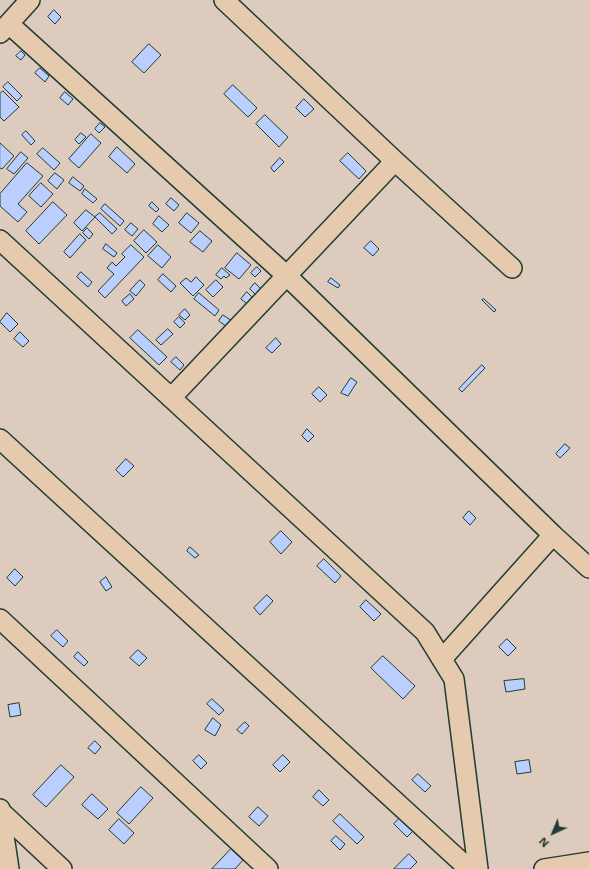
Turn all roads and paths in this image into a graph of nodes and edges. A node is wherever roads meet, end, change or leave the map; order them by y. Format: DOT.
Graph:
graph roads {
  1 [pos="30,0"];
  2 [pos="224,0"];
  3 [pos="4,29"];
  4 [pos="395,161"];
  5 [pos="0,240"];
  6 [pos="512,268"];
  7 [pos="287,276"];
  8 [pos="171,398"];
  9 [pos="0,440"];
  10 [pos="553,535"];
  11 [pos="589,568"];
  12 [pos="0,619"];
  13 [pos="442,659"];
  14 [pos="0,810"];
  15 [pos="589,862"];
  16 [pos="9,869"];
  17 [pos="62,869"];
  18 [pos="268,869"];
  19 [pos="469,869"];
  20 [pos="478,869"];
  21 [pos="544,869"];
  1 -- 3 [label="street"];
  2 -- 4 [label="street"];
  3 -- 7 [label="street"];
  4 -- 6 [label="street"];
  4 -- 7 [label="street"];
  5 -- 8 [label="street"];
  7 -- 8 [label="street"];
  7 -- 10 [label="street"];
  8 -- 13 [label="street"];
  9 -- 19 [label="street"];
  10 -- 11 [label="street"];
  10 -- 13 [label="street"];
  12 -- 18 [label="street"];
  13 -- 20 [label="street"];
  14 -- 16 [label="street"];
  14 -- 17 [label="street"];
  15 -- 21 [label="street"];
}
